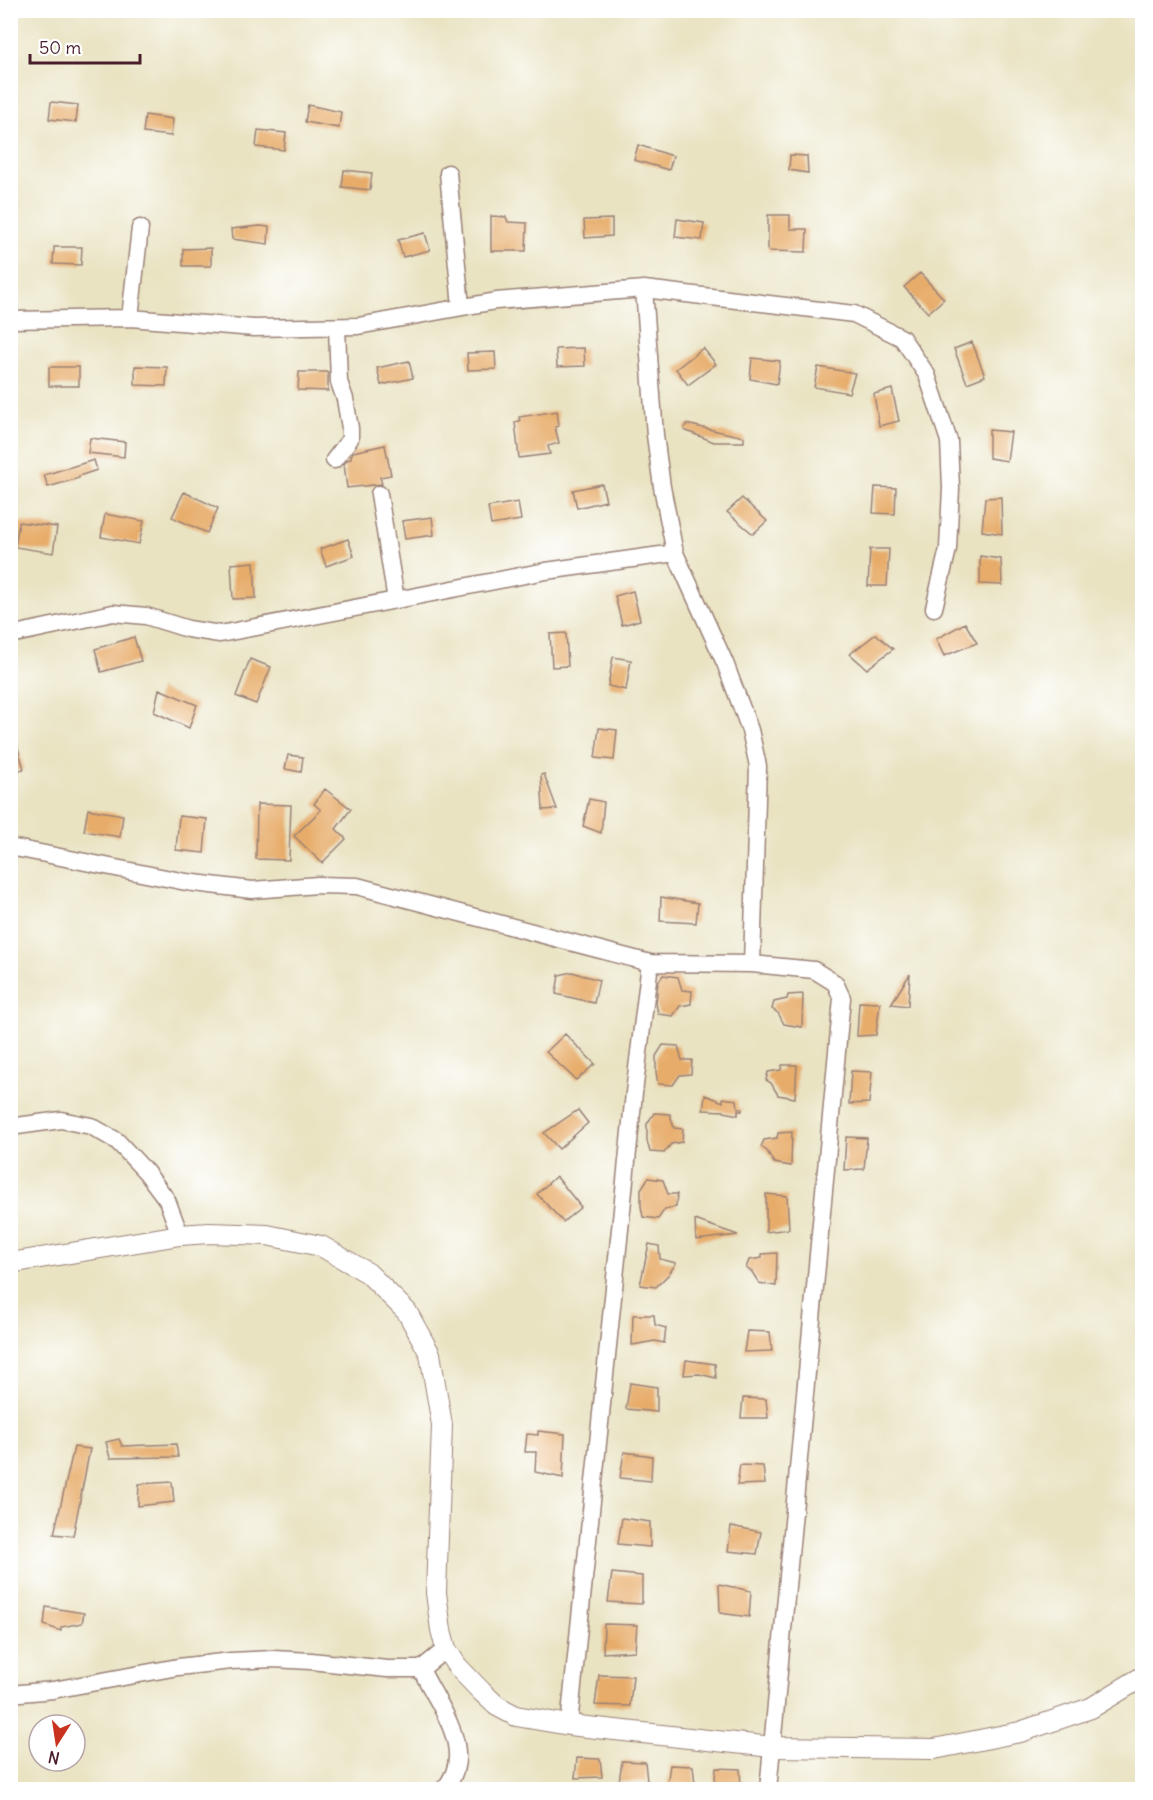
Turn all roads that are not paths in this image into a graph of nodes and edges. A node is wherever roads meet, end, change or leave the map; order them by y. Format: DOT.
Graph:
graph roads {
  1 [pos="448,173"];
  2 [pos="140,228"];
  3 [pos="644,289"];
  4 [pos="461,306"];
  5 [pos="130,318"];
  6 [pos="10,321"];
  7 [pos="337,327"];
  8 [pos="334,460"];
  9 [pos="379,494"];
  10 [pos="675,553"];
  11 [pos="396,600"];
  12 [pos="934,608"];
  13 [pos="10,635"];
  14 [pos="10,847"];
  15 [pos="650,963"];
  16 [pos="752,964"];
  17 [pos="10,1127"];
  18 [pos="180,1235"];
  19 [pos="10,1263"];
  20 [pos="446,1649"];
  21 [pos="421,1669"];
  22 [pos="1143,1677"];
  23 [pos="10,1694"];
  24 [pos="569,1725"];
  25 [pos="772,1747"];
  26 [pos="443,1790"];
  27 [pos="768,1790"];
  1 -- 4 [label="street"];
  2 -- 5 [label="street"];
  3 -- 4 [label="street"];
  3 -- 10 [label="street"];
  3 -- 12 [label="street"];
  4 -- 7 [label="street"];
  5 -- 6 [label="street"];
  5 -- 7 [label="street"];
  7 -- 8 [label="street"];
  9 -- 11 [label="street"];
  10 -- 11 [label="street"];
  10 -- 16 [label="street"];
  11 -- 13 [label="street"];
  14 -- 15 [label="street"];
  15 -- 16 [label="street"];
  15 -- 24 [label="street"];
  16 -- 25 [label="street"];
  17 -- 18 [label="street"];
  18 -- 19 [label="street"];
  18 -- 20 [label="street"];
  20 -- 21 [label="street"];
  20 -- 24 [label="street"];
  21 -- 23 [label="street"];
  21 -- 26 [label="street"];
  22 -- 25 [label="street"];
  24 -- 25 [label="street"];
  25 -- 27 [label="street"];
}
